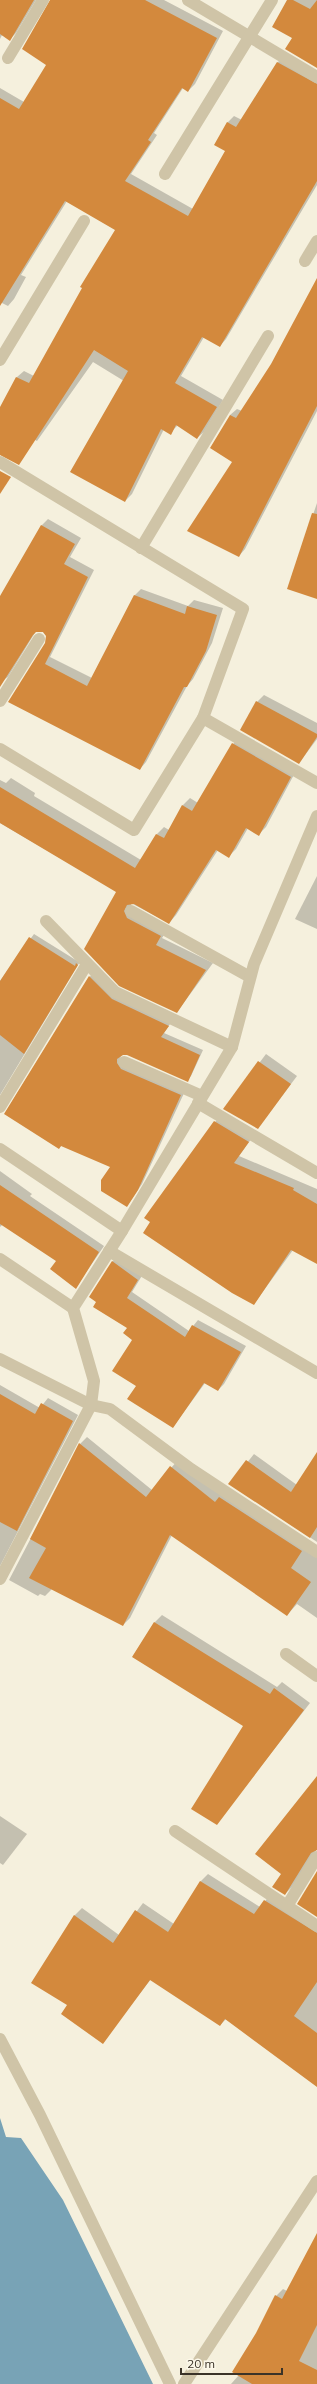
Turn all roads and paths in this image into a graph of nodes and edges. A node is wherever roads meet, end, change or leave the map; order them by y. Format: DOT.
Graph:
graph roads {
  1 [pos="43,0"];
  2 [pos="188,0"];
  3 [pos="272,0"];
  4 [pos="250,37"];
  5 [pos="8,58"];
  6 [pos="317,77"];
  7 [pos="165,174"];
  8 [pos="84,221"];
  9 [pos="317,241"];
  10 [pos="305,261"];
  11 [pos="268,336"];
  12 [pos="0,360"];
  13 [pos="0,462"];
  14 [pos="141,548"];
  15 [pos="39,639"];
  16 [pos="0,701"];
  17 [pos="203,718"];
  18 [pos="0,749"];
  19 [pos="317,783"];
  20 [pos="317,816"];
  21 [pos="131,911"];
  22 [pos="46,921"];
  23 [pos="87,964"];
  24 [pos="250,977"];
  25 [pos="232,1047"];
  26 [pos="124,1062"];
  27 [pos="200,1100"];
  28 [pos="0,1107"];
  29 [pos="0,1149"];
  30 [pos="317,1173"];
  31 [pos="122,1231"];
  32 [pos="109,1251"];
  33 [pos="0,1259"];
  34 [pos="73,1308"];
  35 [pos="0,1359"];
  36 [pos="317,1374"];
  37 [pos="91,1405"];
  38 [pos="317,1552"];
  39 [pos="0,1579"];
  40 [pos="286,1654"];
  41 [pos="317,1676"];
  42 [pos="175,1831"];
  43 [pos="317,1857"];
  44 [pos="287,1906"];
  45 [pos="317,1926"];
  46 [pos="0,2039"];
  47 [pos="317,2180"];
  48 [pos="170,2384"];
  49 [pos="184,2384"];
  1 -- 5 [label="street"];
  2 -- 4 [label="street"];
  3 -- 4 [label="street"];
  4 -- 6 [label="street"];
  4 -- 7 [label="street"];
  8 -- 12 [label="street"];
  9 -- 10 [label="street"];
  11 -- 14 [label="street"];
  13 -- 14 [label="street"];
  14 -- 17 [label="street"];
  15 -- 16 [label="street"];
  17 -- 18 [label="street"];
  17 -- 19 [label="street"];
  20 -- 24 [label="street"];
  21 -- 24 [label="street"];
  22 -- 23 [label="street"];
  23 -- 25 [label="street"];
  23 -- 28 [label="street"];
  24 -- 25 [label="street"];
  25 -- 27 [label="street"];
  26 -- 27 [label="street"];
  27 -- 30 [label="street"];
  27 -- 31 [label="street"];
  29 -- 31 [label="street"];
  31 -- 32 [label="street"];
  32 -- 34 [label="street"];
  32 -- 36 [label="street"];
  33 -- 34 [label="street"];
  34 -- 37 [label="street"];
  35 -- 37 [label="street"];
  37 -- 38 [label="street"];
  37 -- 39 [label="street"];
  40 -- 41 [label="street"];
  42 -- 44 [label="street"];
  43 -- 44 [label="street"];
  44 -- 45 [label="street"];
  46 -- 48 [label="street"];
  47 -- 49 [label="street"];
}
